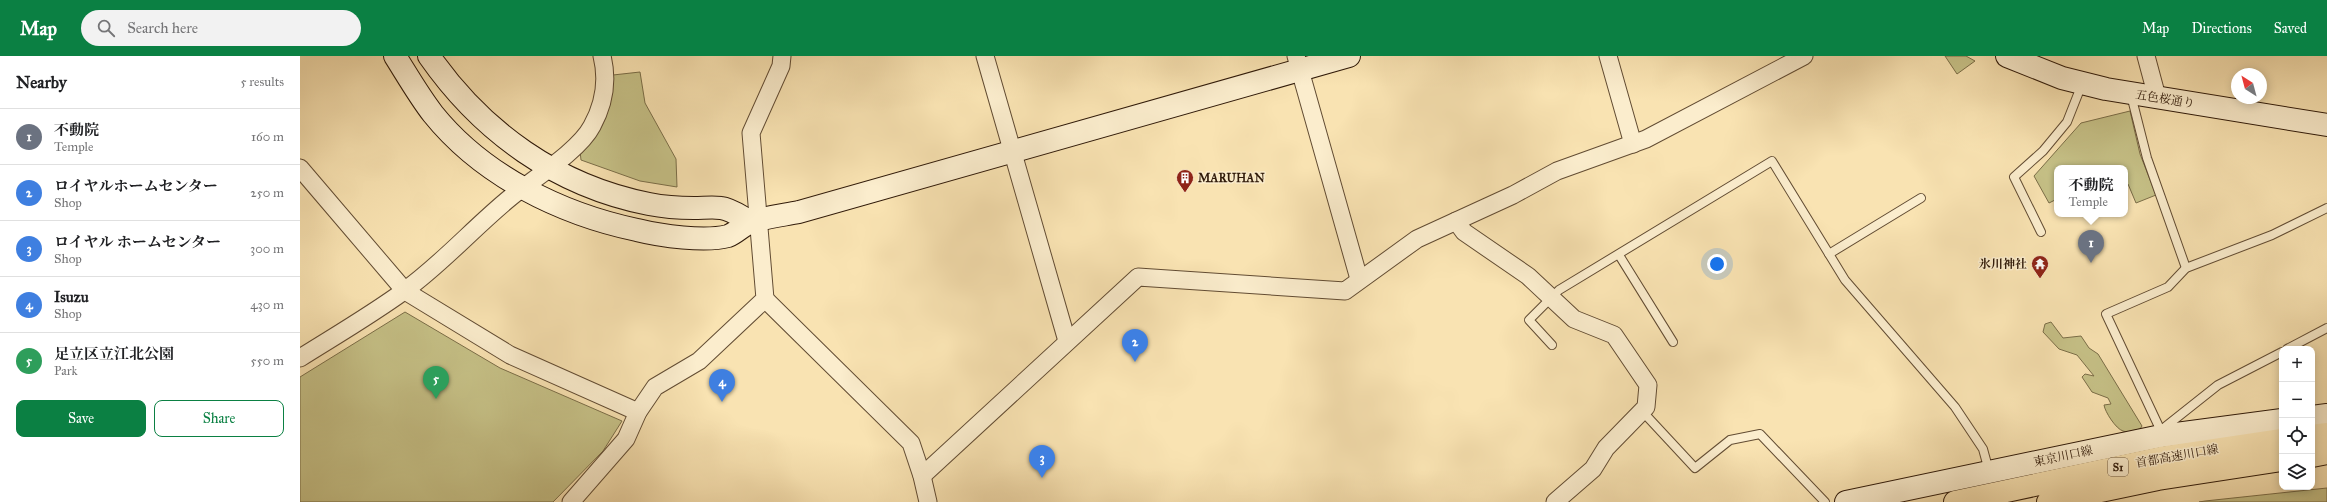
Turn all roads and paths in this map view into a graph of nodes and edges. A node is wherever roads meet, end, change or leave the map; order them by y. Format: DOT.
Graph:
graph roads {
  1 [pos="395,56"];
  2 [pos="428,56"];
  3 [pos="602,56"];
  4 [pos="782,56"];
  5 [pos="985,56"];
  6 [pos="1349,56"];
  7 [pos="1608,56"];
  8 [pos="1804,56"];
  9 [pos="2007,56"];
  10 [pos="2146,56"];
  11 [pos="1298,63"];
  12 [pos="2082,84"];
  13 [pos="2131,93"];
  14 [pos="2157,97"];
  15 [pos="2327,125"];
  16 [pos="1633,144"];
  17 [pos="1012,150"];
  18 [pos="300,169"];
  19 [pos="550,169"];
  20 [pos="524,187"];
  21 [pos="1921,198"];
  22 [pos="2327,208"];
  23 [pos="1456,221"];
  24 [pos="755,222"];
  25 [pos="2041,232"];
  26 [pos="1829,254"];
  27 [pos="1618,255"];
  28 [pos="2186,268"];
  29 [pos="1359,280"];
  30 [pos="405,291"];
  31 [pos="1552,297"];
  32 [pos="765,299"];
  33 [pos="2327,328"];
  34 [pos="1067,341"];
  35 [pos="1673,342"];
  36 [pos="1552,345"];
  37 [pos="2293,346"];
  38 [pos="2279,354"];
  39 [pos="300,358"];
  40 [pos="1642,411"];
  41 [pos="638,412"];
  42 [pos="2327,415"];
  43 [pos="2315,416"];
  44 [pos="2279,420"];
  45 [pos="2160,432"];
  46 [pos="2327,434"];
  47 [pos="2315,436"];
  48 [pos="2279,440"];
  49 [pos="2327,448"];
  50 [pos="2315,450"];
  51 [pos="2279,453"];
  52 [pos="2327,454"];
  53 [pos="2315,456"];
  54 [pos="2279,460"];
  55 [pos="1990,472"];
  56 [pos="922,476"];
  57 [pos="571,502"];
  58 [pos="928,502"];
  59 [pos="1555,502"];
  60 [pos="1825,502"];
  61 [pos="1846,502"];
  62 [pos="1955,502"];
  63 [pos="2003,502"];
  64 [pos="2048,502"];
  1 -- 20 [label="street"];
  2 -- 19 [label="street"];
  3 -- 19 [label="street"];
  4 -- 24 [label="street"];
  5 -- 17 [label="street"];
  6 -- 11 [label="street"];
  7 -- 16 [label="street"];
  8 -- 16 [label="street"];
  9 -- 12 [label="street, 五色桜通り"];
  10 -- 14 [label="street"];
  11 -- 17 [label="street"];
  11 -- 29 [label="street"];
  12 -- 13 [label="street, 五色桜通り"];
  12 -- 25 [label="lane"];
  13 -- 14 [label="street, 五色桜通り"];
  13 -- 28 [label="lane"];
  14 -- 15 [label="street, 五色桜通り"];
  16 -- 23 [label="street"];
  17 -- 24 [label="street"];
  17 -- 34 [label="street"];
  18 -- 30 [label="street"];
  19 -- 20 [label="street"];
  19 -- 24 [label="street"];
  20 -- 24 [label="street"];
  20 -- 30 [label="street"];
  21 -- 26 [label="lane"];
  22 -- 28 [label="lane"];
  23 -- 29 [label="street"];
  23 -- 31 [label="street"];
  24 -- 32 [label="street"];
  26 -- 27 [label="lane"];
  26 -- 55 [label="lane"];
  27 -- 31 [label="lane"];
  27 -- 35 [label="lane"];
  28 -- 45 [label="lane"];
  29 -- 34 [label="street"];
  30 -- 39 [label="street"];
  30 -- 41 [label="street"];
  31 -- 36 [label="lane"];
  31 -- 40 [label="street"];
  32 -- 41 [label="street"];
  32 -- 56 [label="street"];
  33 -- 37 [label="lane"];
  34 -- 56 [label="street"];
  38 -- 45 [label="lane"];
  40 -- 59 [label="street"];
  40 -- 60 [label="lane"];
  41 -- 57 [label="street"];
  42 -- 43 [label="street"];
  44 -- 45 [label="street, 東京川口線"];
  45 -- 55 [label="street, 東京川口線"];
  46 -- 47 [label="highway"];
  48 -- 62 [label="highway, 首都高速川口線 / S1"];
  49 -- 50 [label="street"];
  51 -- 63 [label="street"];
  52 -- 53 [label="highway"];
  54 -- 64 [label="highway, 首都高速川口線 / S1"];
  55 -- 61 [label="street, 東京川口線"];
  56 -- 58 [label="street"];
}
